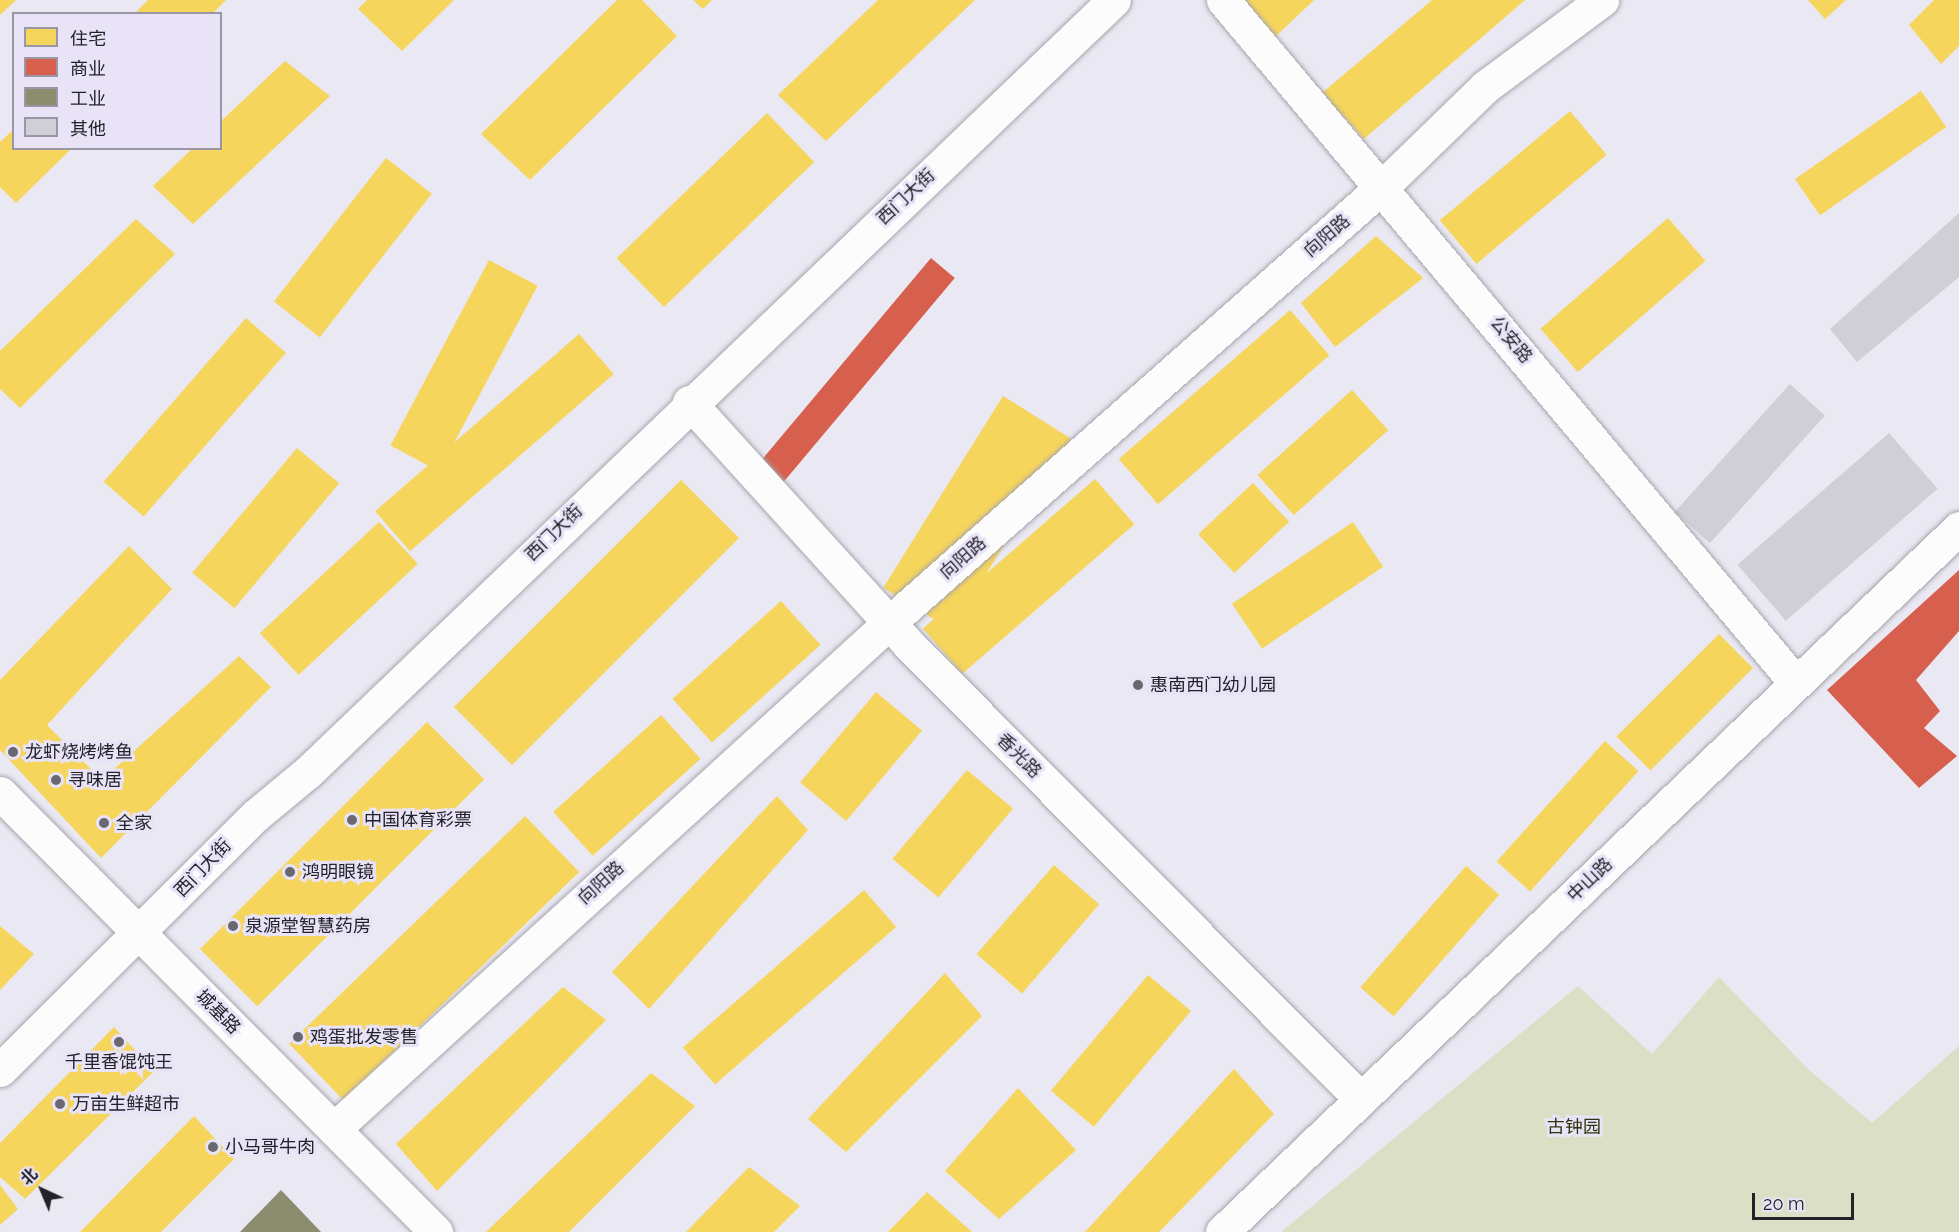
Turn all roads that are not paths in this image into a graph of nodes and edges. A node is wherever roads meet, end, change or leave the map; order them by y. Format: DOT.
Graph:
graph roads {
  1 [pos="1114,0"];
  2 [pos="1223,0"];
  3 [pos="1602,0"];
  4 [pos="1383,186"];
  5 [pos="689,402"];
  6 [pos="1959,528"];
  7 [pos="890,622"];
  8 [pos="1796,683"];
  9 [pos="0,793"];
  10 [pos="139,934"];
  11 [pos="0,1070"];
  12 [pos="1361,1099"];
  13 [pos="334,1129"];
  14 [pos="436,1232"];
  15 [pos="1222,1232"];
  1 -- 5 [label="street, 西门大街"];
  2 -- 4 [label="street, 公安路"];
  3 -- 4 [label="street, 向阳路"];
  4 -- 7 [label="street, 向阳路"];
  4 -- 8 [label="street, 公安路"];
  5 -- 7 [label="street, 香光路"];
  5 -- 10 [label="street, 西门大街"];
  6 -- 8 [label="street, 中山路"];
  7 -- 12 [label="street, 香光路"];
  7 -- 13 [label="street, 向阳路"];
  8 -- 12 [label="street, 中山路"];
  9 -- 10 [label="street, 城基路"];
  10 -- 11 [label="street, 西门大街"];
  10 -- 13 [label="street, 城基路"];
  12 -- 15 [label="street, 中山路"];
  13 -- 14 [label="street, 城基路"];
}
